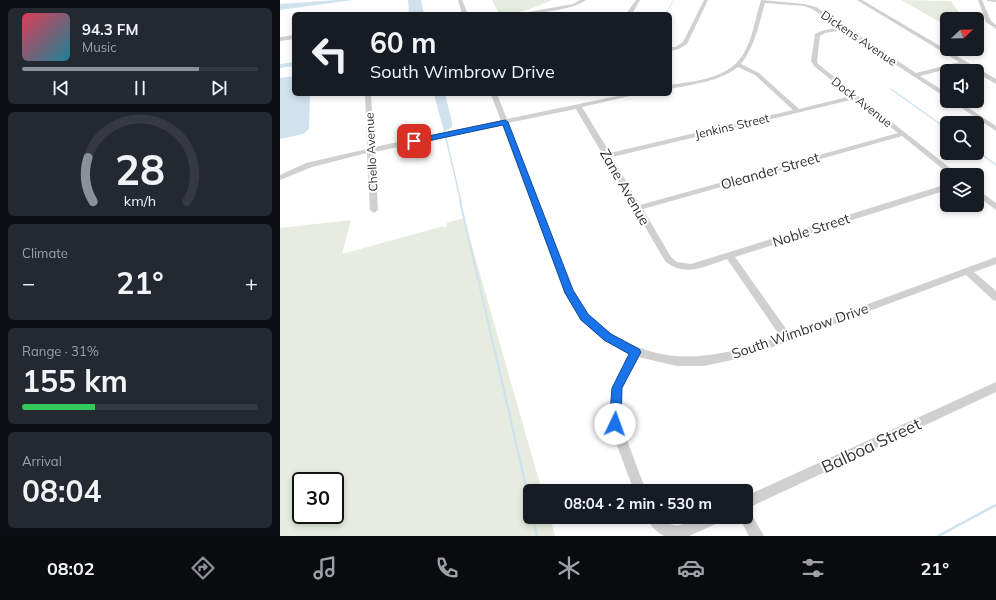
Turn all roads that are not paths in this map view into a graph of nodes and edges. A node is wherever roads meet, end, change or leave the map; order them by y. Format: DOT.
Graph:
graph roads {
  1 [pos="460,0"];
  2 [pos="584,0"];
  3 [pos="638,0"];
  4 [pos="706,0"];
  5 [pos="763,0"];
  6 [pos="859,0"];
  7 [pos="980,0"];
  8 [pos="989,0"];
  9 [pos="996,1"];
  10 [pos="464,12"];
  11 [pos="532,12"];
  12 [pos="629,12"];
  13 [pos="996,27"];
  14 [pos="844,28"];
  15 [pos="292,37"];
  16 [pos="280,39"];
  17 [pos="672,49"];
  18 [pos="964,63"];
  19 [pos="738,65"];
  20 [pos="915,75"];
  21 [pos="996,82"];
  22 [pos="672,87"];
  23 [pos="940,91"];
  24 [pos="368,96"];
  25 [pos="495,96"];
  26 [pos="626,96"];
  27 [pos="856,97"];
  28 [pos="578,106"];
  29 [pos="964,108"];
  30 [pos="798,111"];
  31 [pos="505,122"];
  32 [pos="996,129"];
  33 [pos="903,134"];
  34 [pos="372,150"];
  35 [pos="608,156"];
  36 [pos="946,168"];
  37 [pos="280,178"];
  38 [pos="940,189"];
  39 [pos="984,198"];
  40 [pos="996,207"];
  41 [pos="638,208"];
  42 [pos="374,210"];
  43 [pos="730,256"];
  44 [pos="996,260"];
  45 [pos="675,265"];
  46 [pos="967,271"];
  47 [pos="996,297"];
  48 [pos="787,338"];
  49 [pos="635,352"];
  50 [pos="996,387"];
  51 [pos="637,484"];
  52 [pos="753,500"];
  53 [pos="659,524"];
  54 [pos="700,524"];
  55 [pos="749,524"];
  56 [pos="757,536"];
  1 -- 10 [label="street"];
  2 -- 11 [label="street"];
  3 -- 12 [label="street"];
  4 -- 17 [label="street"];
  5 -- 14 [label="street, Dickens Avenue"];
  5 -- 19 [label="street"];
  6 -- 18 [label="street"];
  7 -- 13 [label="street"];
  8 -- 9 [label="street"];
  14 -- 20 [label="street, Dickens Avenue"];
  14 -- 27 [label="street, Dock Avenue"];
  15 -- 16 [label="street"];
  18 -- 20 [label="street"];
  18 -- 21 [label="street"];
  19 -- 22 [label="street"];
  19 -- 30 [label="street"];
  20 -- 23 [label="street, Dickens Avenue"];
  24 -- 34 [label="street, Chello Avenue"];
  25 -- 31 [label="street, South Wimbrow Drive"];
  26 -- 28 [label="street"];
  27 -- 30 [label="street, Jenkins Street"];
  27 -- 33 [label="street, Dock Avenue"];
  28 -- 31 [label="street"];
  28 -- 35 [label="street, Zane Avenue"];
  29 -- 32 [label="street"];
  30 -- 35 [label="street, Jenkins Street"];
  31 -- 34 [label="street"];
  31 -- 49 [label="street, South Wimbrow Drive"];
  33 -- 36 [label="street, Dock Avenue"];
  33 -- 41 [label="street, Oleander Street"];
  34 -- 37 [label="street"];
  34 -- 42 [label="street, Chello Avenue"];
  35 -- 41 [label="street, Zane Avenue"];
  38 -- 43 [label="street, Noble Street"];
  39 -- 40 [label="street"];
  41 -- 45 [label="street, Zane Avenue"];
  43 -- 45 [label="street, Noble Street"];
  43 -- 48 [label="street"];
  44 -- 46 [label="street, South Wimbrow Drive"];
  46 -- 47 [label="street"];
  46 -- 48 [label="street, South Wimbrow Drive"];
  48 -- 49 [label="street, South Wimbrow Drive"];
  49 -- 51 [label="street"];
  50 -- 52 [label="street, Balboa Street"];
  53 -- 54 [label="street"];
  55 -- 56 [label="street"];
}
